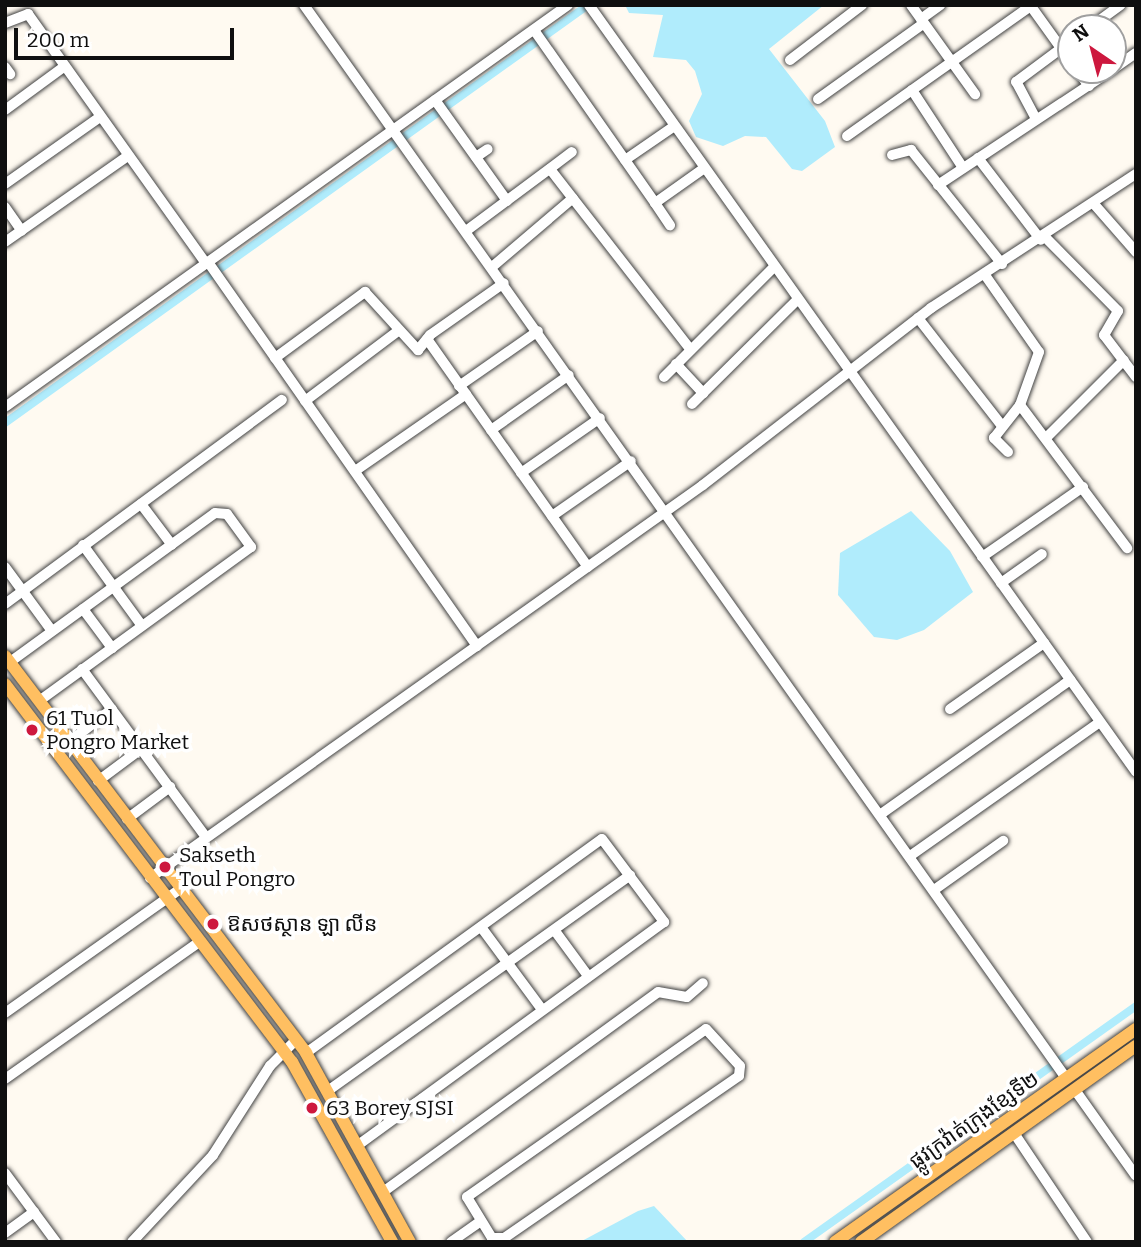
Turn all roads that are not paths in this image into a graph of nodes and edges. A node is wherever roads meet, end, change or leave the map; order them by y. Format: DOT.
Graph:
graph roads {
  1 [pos="304,5"];
  2 [pos="568,5"];
  3 [pos="862,5"];
  4 [pos="911,5"];
  5 [pos="940,5"];
  6 [pos="1031,5"];
  7 [pos="590,6"];
  8 [pos="21,8"];
  9 [pos="922,21"];
  10 [pos="5,23"];
  11 [pos="538,35"];
  12 [pos="1057,42"];
  13 [pos="1057,51"];
  14 [pos="790,60"];
  15 [pos="952,62"];
  16 [pos="65,66"];
  17 [pos="1092,84"];
  18 [pos="1089,86"];
  19 [pos="912,90"];
  20 [pos="975,94"];
  21 [pos="818,99"];
  22 [pos="437,103"];
  23 [pos="5,110"];
  24 [pos="100,117"];
  25 [pos="1035,117"];
  26 [pos="673,127"];
  27 [pos="397,135"];
  28 [pos="847,136"];
  29 [pos="488,149"];
  30 [pos="572,152"];
  31 [pos="892,155"];
  32 [pos="128,156"];
  33 [pos="476,157"];
  34 [pos="978,158"];
  35 [pos="625,160"];
  36 [pos="963,168"];
  37 [pos="550,169"];
  38 [pos="703,169"];
  39 [pos="1136,174"];
  40 [pos="5,184"];
  41 [pos="938,185"];
  42 [pos="573,198"];
  43 [pos="507,201"];
  44 [pos="655,203"];
  45 [pos="1094,204"];
  46 [pos="5,207"];
  47 [pos="670,225"];
  48 [pos="22,231"];
  49 [pos="466,231"];
  50 [pos="1043,239"];
  51 [pos="5,242"];
  52 [pos="1136,252"];
  53 [pos="1002,264"];
  54 [pos="210,267"];
  55 [pos="492,267"];
  56 [pos="772,269"];
  57 [pos="985,275"];
  58 [pos="504,283"];
  59 [pos="795,302"];
  60 [pos="918,318"];
  61 [pos="398,331"];
  62 [pos="538,331"];
  63 [pos="427,339"];
  64 [pos="691,350"];
  65 [pos="275,358"];
  66 [pos="1125,360"];
  67 [pos="676,364"];
  68 [pos="847,372"];
  69 [pos="569,375"];
  70 [pos="664,377"];
  71 [pos="1136,377"];
  72 [pos="463,390"];
  73 [pos="703,393"];
  74 [pos="282,400"];
  75 [pos="305,401"];
  76 [pos="692,404"];
  77 [pos="1020,405"];
  78 [pos="5,407"];
  79 [pos="600,418"];
  80 [pos="1002,426"];
  81 [pos="491,430"];
  82 [pos="1046,438"];
  83 [pos="1007,452"];
  84 [pos="631,461"];
  85 [pos="355,471"];
  86 [pos="521,473"];
  87 [pos="1083,487"];
  88 [pos="141,503"];
  89 [pos="665,511"];
  90 [pos="552,516"];
  91 [pos="83,545"];
  92 [pos="172,545"];
  93 [pos="1127,548"];
  94 [pos="1042,554"];
  95 [pos="982,557"];
  96 [pos="5,567"];
  97 [pos="588,567"];
  98 [pos="1001,583"];
  99 [pos="114,587"];
  100 [pos="22,590"];
  101 [pos="5,604"];
  102 [pos="83,609"];
  103 [pos="142,626"];
  104 [pos="52,631"];
  105 [pos="1044,643"];
  106 [pos="477,646"];
  107 [pos="112,648"];
  108 [pos="8,659"];
  109 [pos="82,669"];
  110 [pos="1070,680"];
  111 [pos="5,684"];
  112 [pos="39,701"];
  113 [pos="112,709"];
  114 [pos="950,709"];
  115 [pos="1100,722"];
  116 [pos="69,742"];
  117 [pos="141,749"];
  118 [pos="1136,772"];
  119 [pos="98,781"];
  120 [pos="170,788"];
  121 [pos="881,814"];
  122 [pos="127,819"];
  123 [pos="206,837"];
  124 [pos="1003,841"];
  125 [pos="910,856"];
  126 [pos="163,868"];
  127 [pos="630,875"];
  128 [pos="150,878"];
  129 [pos="179,890"];
  130 [pos="934,890"];
  131 [pos="166,900"];
  132 [pos="481,927"];
  133 [pos="555,931"];
  134 [pos="199,942"];
  135 [pos="508,962"];
  136 [pos="588,976"];
  137 [pos="703,983"];
  138 [pos="541,1008"];
  139 [pos="5,1013"];
  140 [pos="1136,1029"];
  141 [pos="296,1040"];
  142 [pos="1136,1046"];
  143 [pos="285,1052"];
  144 [pos="306,1053"];
  145 [pos="1060,1069"];
  146 [pos="5,1079"];
  147 [pos="329,1090"];
  148 [pos="1075,1090"];
  149 [pos="1014,1133"];
  150 [pos="358,1144"];
  151 [pos="5,1173"];
  152 [pos="1136,1177"];
  153 [pos="383,1192"];
  154 [pos="34,1212"];
  155 [pos="480,1222"];
  156 [pos="5,1233"];
  157 [pos="56,1242"];
  158 [pos="132,1242"];
  159 [pos="391,1242"];
  160 [pos="410,1242"];
  161 [pos="451,1242"];
  162 [pos="835,1242"];
  163 [pos="861,1242"];
  164 [pos="1087,1242"];
  1 -- 27 [label="street"];
  2 -- 11 [label="street"];
  3 -- 14 [label="street"];
  4 -- 9 [label="street"];
  5 -- 9 [label="street"];
  6 -- 12 [label="street"];
  6 -- 15 [label="street"];
  7 -- 26 [label="street"];
  8 -- 10 [label="street"];
  8 -- 16 [label="street"];
  9 -- 15 [label="street"];
  9 -- 21 [label="street"];
  11 -- 22 [label="street"];
  11 -- 35 [label="street"];
  13 -- 25 [label="street"];
  15 -- 19 [label="street"];
  15 -- 20 [label="street"];
  16 -- 23 [label="street"];
  16 -- 24 [label="street"];
  17 -- 18 [label="street"];
  18 -- 25 [label="street"];
  19 -- 28 [label="street"];
  19 -- 36 [label="street"];
  22 -- 27 [label="street"];
  22 -- 33 [label="street"];
  24 -- 32 [label="street"];
  24 -- 40 [label="street"];
  25 -- 34 [label="street"];
  26 -- 35 [label="street"];
  26 -- 38 [label="street"];
  27 -- 49 [label="street"];
  27 -- 54 [label="street"];
  29 -- 33 [label="street"];
  30 -- 37 [label="street"];
  31 -- 41 [label="street"];
  32 -- 48 [label="street"];
  32 -- 54 [label="street"];
  33 -- 43 [label="street"];
  34 -- 36 [label="street"];
  34 -- 50 [label="street"];
  35 -- 44 [label="street"];
  36 -- 41 [label="street"];
  37 -- 42 [label="street"];
  37 -- 43 [label="street"];
  38 -- 44 [label="street"];
  38 -- 56 [label="street"];
  39 -- 45 [label="street"];
  41 -- 53 [label="street"];
  42 -- 55 [label="street"];
  42 -- 64 [label="street"];
  43 -- 49 [label="street"];
  44 -- 47 [label="street"];
  45 -- 50 [label="street"];
  45 -- 52 [label="street"];
  46 -- 48 [label="street"];
  48 -- 51 [label="street"];
  49 -- 55 [label="street"];
  50 -- 53 [label="street"];
  50 -- 66 [label="street"];
  53 -- 57 [label="street"];
  54 -- 65 [label="street"];
  54 -- 78 [label="street"];
  55 -- 58 [label="street"];
  56 -- 59 [label="street"];
  56 -- 64 [label="street"];
  57 -- 60 [label="street"];
  57 -- 77 [label="street"];
  58 -- 62 [label="street"];
  58 -- 63 [label="street"];
  59 -- 68 [label="street"];
  59 -- 73 [label="street"];
  60 -- 68 [label="street"];
  60 -- 80 [label="street"];
  61 -- 63 [label="street"];
  61 -- 65 [label="street"];
  61 -- 75 [label="street"];
  62 -- 69 [label="street"];
  62 -- 72 [label="street"];
  63 -- 72 [label="street"];
  64 -- 67 [label="street"];
  65 -- 75 [label="street"];
  66 -- 71 [label="street"];
  66 -- 82 [label="street"];
  67 -- 70 [label="street"];
  67 -- 73 [label="street"];
  68 -- 89 [label="street"];
  68 -- 95 [label="street"];
  69 -- 79 [label="street"];
  69 -- 81 [label="street"];
  72 -- 81 [label="street"];
  72 -- 85 [label="street"];
  73 -- 76 [label="street"];
  74 -- 88 [label="street"];
  75 -- 85 [label="street"];
  77 -- 80 [label="street"];
  77 -- 82 [label="street"];
  79 -- 84 [label="street"];
  79 -- 86 [label="street"];
  80 -- 83 [label="street"];
  81 -- 86 [label="street"];
  82 -- 87 [label="street"];
  84 -- 89 [label="street"];
  84 -- 90 [label="street"];
  85 -- 106 [label="street"];
  86 -- 90 [label="street"];
  87 -- 93 [label="street"];
  87 -- 95 [label="street"];
  88 -- 91 [label="street"];
  88 -- 92 [label="street"];
  89 -- 97 [label="street"];
  89 -- 121 [label="street"];
  90 -- 97 [label="street"];
  91 -- 99 [label="street"];
  91 -- 100 [label="street"];
  92 -- 99 [label="street"];
  92 -- 103 [label="street"];
  94 -- 98 [label="street"];
  95 -- 98 [label="street"];
  96 -- 100 [label="street"];
  97 -- 106 [label="street"];
  98 -- 105 [label="street"];
  99 -- 102 [label="street"];
  99 -- 103 [label="street"];
  100 -- 101 [label="street"];
  100 -- 104 [label="street"];
  102 -- 104 [label="street"];
  102 -- 107 [label="street"];
  103 -- 107 [label="street"];
  104 -- 108 [label="street"];
  105 -- 110 [label="street"];
  105 -- 114 [label="street"];
  106 -- 123 [label="street"];
  107 -- 109 [label="street"];
  108 -- 112 [label="main road"];
  109 -- 112 [label="street"];
  109 -- 113 [label="street"];
  110 -- 115 [label="street"];
  110 -- 121 [label="street"];
  111 -- 128 [label="main road"];
  112 -- 116 [label="main road"];
  113 -- 116 [label="street"];
  113 -- 117 [label="street"];
  115 -- 118 [label="street"];
  115 -- 125 [label="street"];
  116 -- 119 [label="main road"];
  117 -- 119 [label="street"];
  117 -- 120 [label="street"];
  119 -- 122 [label="main road"];
  120 -- 122 [label="street"];
  120 -- 123 [label="street"];
  121 -- 125 [label="street"];
  122 -- 126 [label="main road"];
  123 -- 126 [label="street"];
  124 -- 130 [label="street"];
  125 -- 130 [label="street"];
  126 -- 128 [label="street"];
  126 -- 129 [label="main road"];
  127 -- 132 [label="street"];
  127 -- 133 [label="street"];
  127 -- 136 [label="street"];
  128 -- 131 [label="main road"];
  129 -- 131 [label="street"];
  129 -- 141 [label="main road"];
  130 -- 145 [label="street"];
  131 -- 134 [label="main road"];
  131 -- 139 [label="street"];
  132 -- 135 [label="street"];
  132 -- 144 [label="street"];
  133 -- 135 [label="street"];
  133 -- 136 [label="street"];
  134 -- 143 [label="main road"];
  134 -- 146 [label="street"];
  135 -- 138 [label="street"];
  135 -- 147 [label="street"];
  136 -- 138 [label="street"];
  137 -- 153 [label="street"];
  138 -- 150 [label="street"];
  140 -- 145 [label="main road, ផ្លូវក្រវ៉ាត់ក្រុងខ្សែទី២"];
  141 -- 143 [label="street"];
  141 -- 144 [label="main road"];
  142 -- 148 [label="main road, ផ្លូវក្រវ៉ាត់ក្រុងខ្សែទី២"];
  143 -- 158 [label="street"];
  143 -- 159 [label="main road"];
  144 -- 147 [label="main road"];
  145 -- 148 [label="main road"];
  145 -- 162 [label="main road, ផ្លូវក្រវ៉ាត់ក្រុងខ្សែទី២"];
  147 -- 150 [label="main road"];
  148 -- 149 [label="main road, ផ្លូវក្រវ៉ាត់ក្រុងខ្សែទី២"];
  148 -- 152 [label="street"];
  149 -- 163 [label="main road, ផ្លូវក្រវ៉ាត់ក្រុងខ្សែទី២"];
  149 -- 164 [label="street"];
  150 -- 153 [label="main road"];
  151 -- 154 [label="street"];
  153 -- 160 [label="main road"];
  154 -- 156 [label="street"];
  154 -- 157 [label="street"];
  155 -- 155 [label="street"];
  155 -- 161 [label="street"];
}
